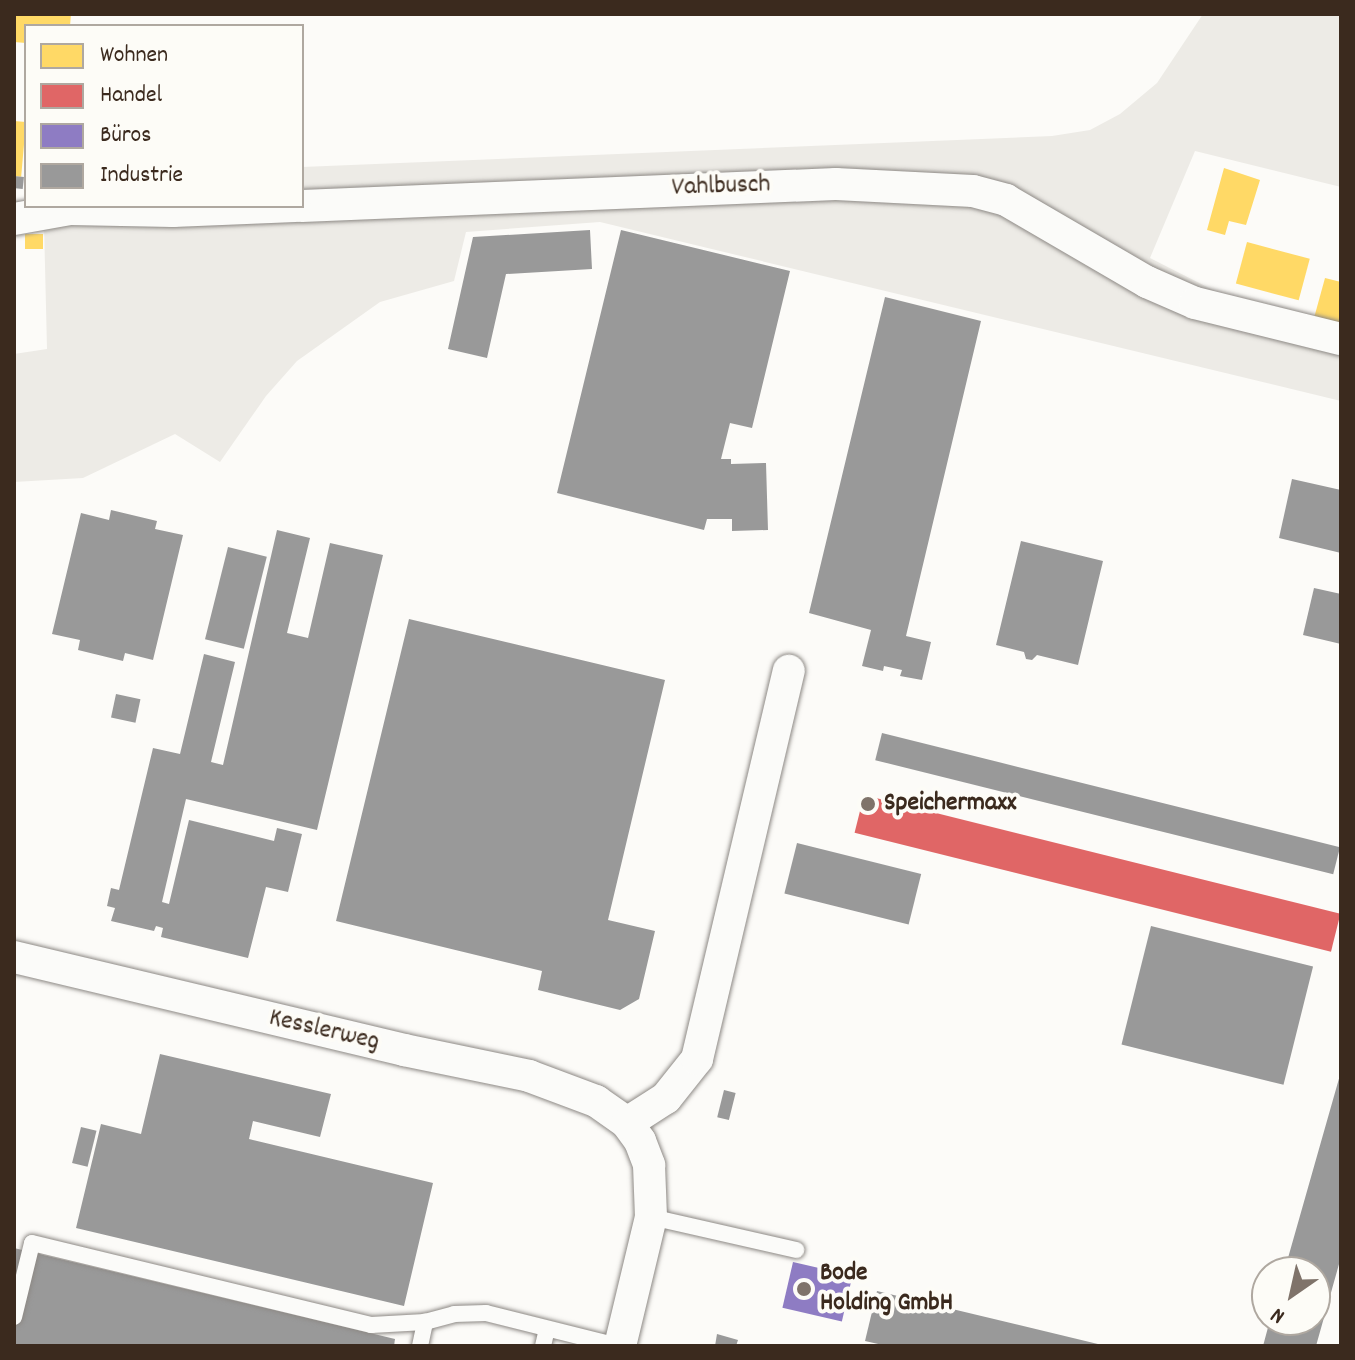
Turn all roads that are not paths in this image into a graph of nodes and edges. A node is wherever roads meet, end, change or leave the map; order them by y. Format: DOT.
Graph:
graph roads {
  1 [pos="304,206"];
  2 [pos="246,208"];
  3 [pos="14,219"];
  4 [pos="1341,339"];
  5 [pos="789,671"];
  6 [pos="14,957"];
  7 [pos="627,1123"];
  8 [pos="651,1217"];
  9 [pos="796,1250"];
  10 [pos="14,1317"];
  11 [pos="425,1322"];
  12 [pos="547,1329"];
  13 [pos="420,1346"];
  14 [pos="543,1346"];
  15 [pos="619,1346"];
  1 -- 4 [label="street, Vahlbusch"];
  2 -- 3 [label="street"];
  5 -- 7 [label="street"];
  6 -- 7 [label="street, Kesslerweg"];
  7 -- 8 [label="street, Kesslerweg"];
  8 -- 9 [label="lane"];
  8 -- 15 [label="street, Kesslerweg"];
  10 -- 11 [label="lane"];
  11 -- 12 [label="lane"];
  11 -- 13 [label="lane"];
  12 -- 14 [label="lane"];
  12 -- 15 [label="lane"];
}
